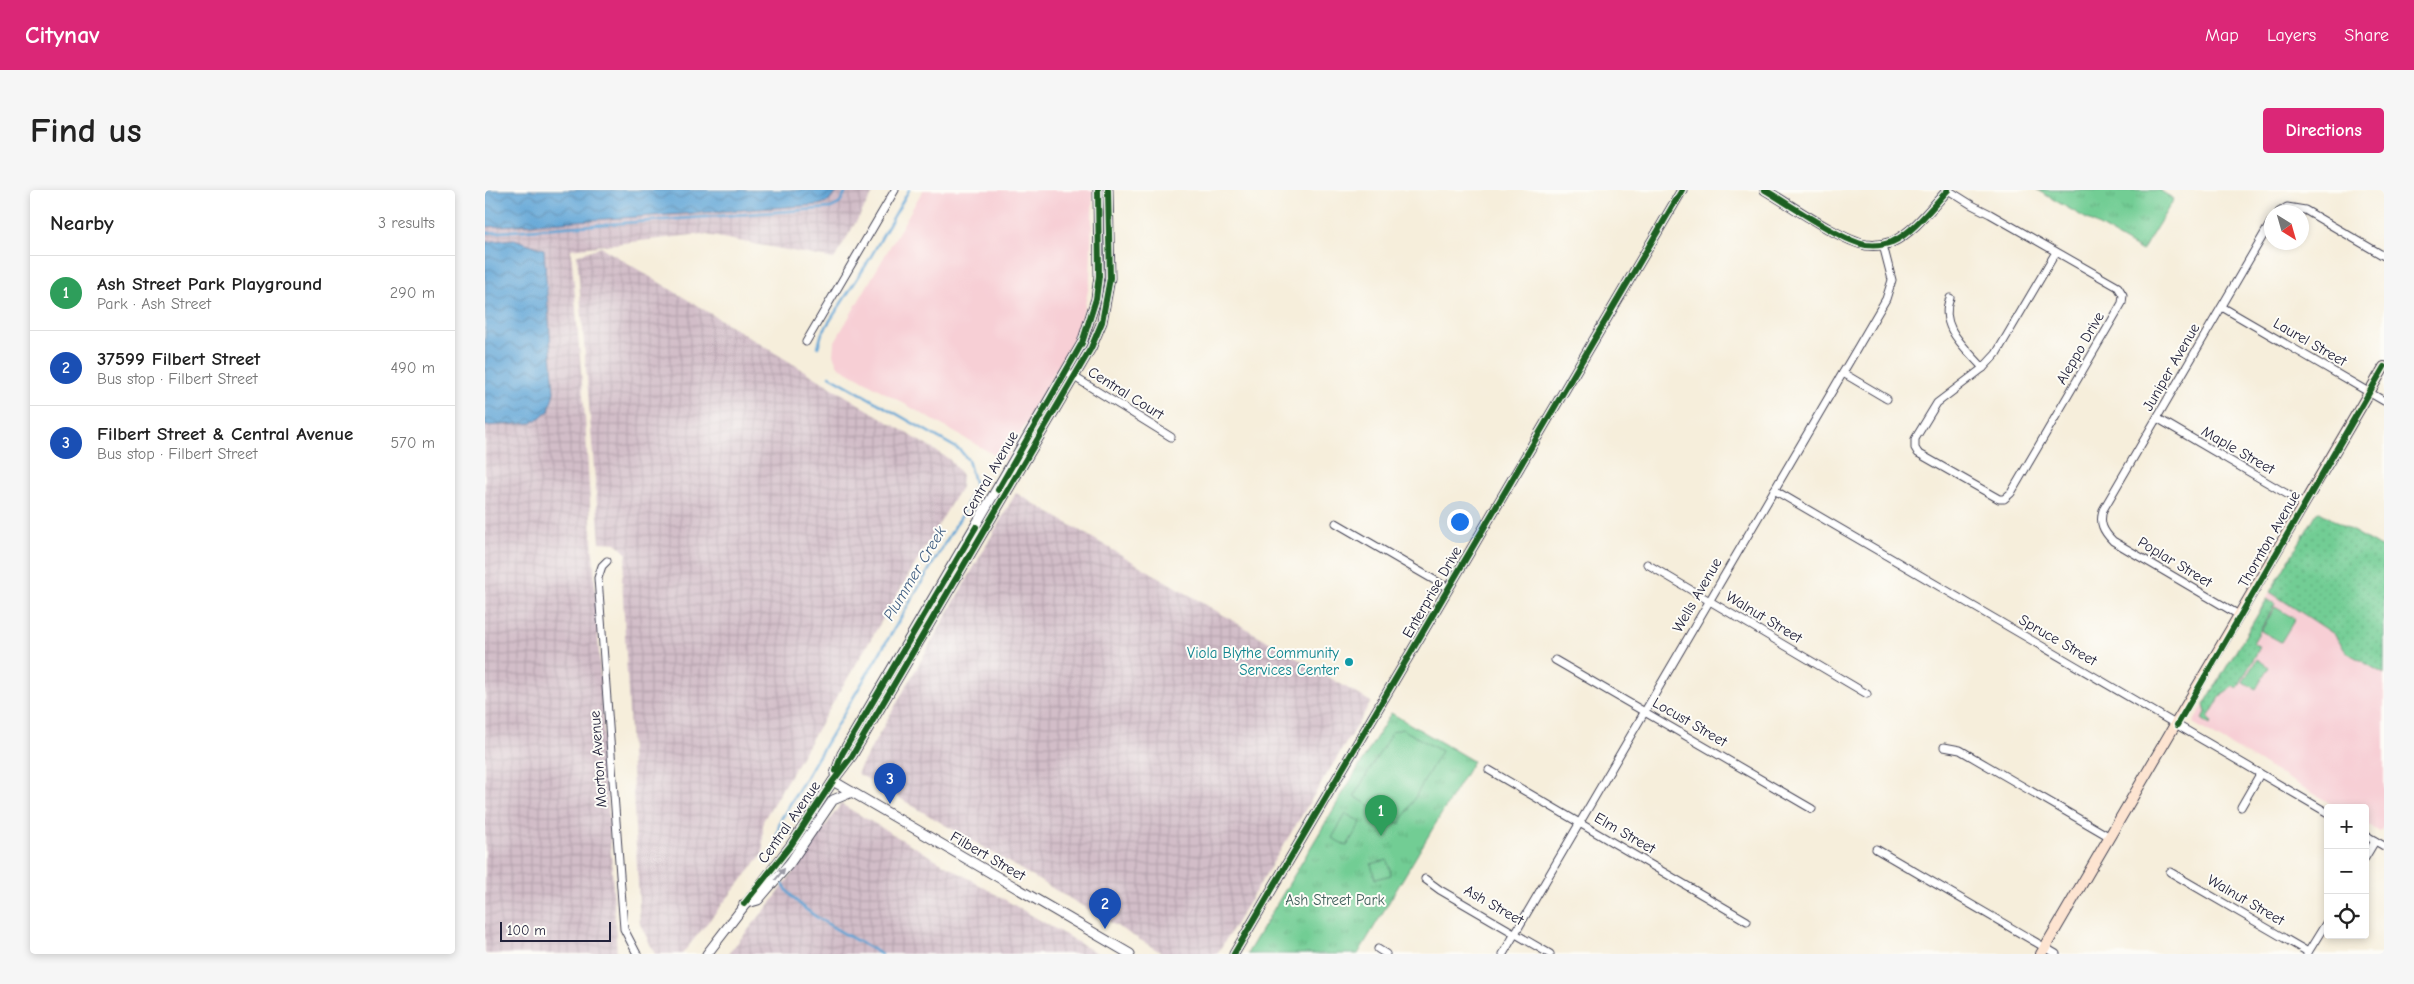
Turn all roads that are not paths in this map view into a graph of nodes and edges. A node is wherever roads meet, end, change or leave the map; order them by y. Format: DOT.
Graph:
graph roads {
  1 [pos="895,190"];
  2 [pos="1098,190"];
  3 [pos="1108,190"];
  4 [pos="1682,190"];
  5 [pos="1765,190"];
  6 [pos="1948,190"];
  7 [pos="2309,212"];
  8 [pos="2264,234"];
  9 [pos="1883,244"];
  10 [pos="2057,252"];
  11 [pos="2384,256"];
  12 [pos="1950,298"];
  13 [pos="2221,307"];
  14 [pos="806,342"];
  15 [pos="2384,367"];
  16 [pos="1983,368"];
  17 [pos="1843,373"];
  18 [pos="1070,375"];
  19 [pos="2369,392"];
  20 [pos="1887,399"];
  21 [pos="2384,401"];
  22 [pos="2157,418"];
  23 [pos="1171,437"];
  24 [pos="1774,490"];
  25 [pos="2304,504"];
  26 [pos="1336,523"];
  27 [pos="2102,527"];
  28 [pos="607,562"];
  29 [pos="1647,564"];
  30 [pos="1448,588"];
  31 [pos="1709,601"];
  32 [pos="2239,615"];
  33 [pos="1555,660"];
  34 [pos="1867,694"];
  35 [pos="1645,712"];
  36 [pos="2177,725"];
  37 [pos="1944,747"];
  38 [pos="1489,770"];
  39 [pos="2260,774"];
  40 [pos="833,781"];
  41 [pos="852,792"];
  42 [pos="2241,807"];
  43 [pos="1812,809"];
  44 [pos="2324,811"];
  45 [pos="1580,823"];
  46 [pos="2110,837"];
  47 [pos="2369,837"];
  48 [pos="2375,841"];
  49 [pos="2384,846"];
  50 [pos="1876,849"];
  51 [pos="2369,851"];
  52 [pos="2171,872"];
  53 [pos="1425,879"];
  54 [pos="744,904"];
  55 [pos="1747,921"];
  56 [pos="2324,927"];
  57 [pos="1515,934"];
  58 [pos="1378,949"];
  59 [pos="2043,951"];
  60 [pos="2308,953"];
  61 [pos="637,954"];
  62 [pos="707,954"];
  63 [pos="1130,954"];
  64 [pos="1233,954"];
  65 [pos="1386,954"];
  66 [pos="1503,954"];
  67 [pos="1550,954"];
  68 [pos="2056,954"];
  1 -- 14 [label="street"];
  2 -- 18 [label="street, Central Avenue"];
  3 -- 18 [label="street, Central Avenue"];
  4 -- 30 [label="street, Enterprise Drive"];
  5 -- 9 [label="street"];
  6 -- 9 [label="street"];
  6 -- 10 [label="street, Aleppo Drive"];
  7 -- 11 [label="street"];
  8 -- 13 [label="street, Juniper Avenue"];
  9 -- 17 [label="street, Wells Avenue"];
  10 -- 16 [label="street"];
  10 -- 16 [label="street, Aleppo Drive"];
  12 -- 16 [label="street"];
  13 -- 19 [label="street, Laurel Street"];
  13 -- 22 [label="street, Juniper Avenue"];
  15 -- 19 [label="main road, Thornton Avenue"];
  17 -- 20 [label="street"];
  17 -- 24 [label="street, Wells Avenue"];
  18 -- 23 [label="street, Central Court"];
  18 -- 40 [label="street, Central Avenue"];
  19 -- 21 [label="street, Laurel Street"];
  19 -- 25 [label="main road, Thornton Avenue"];
  22 -- 25 [label="street, Maple Street"];
  22 -- 27 [label="street, Juniper Avenue"];
  24 -- 31 [label="street, Wells Avenue"];
  24 -- 36 [label="street, Spruce Street"];
  25 -- 32 [label="main road, Thornton Avenue"];
  26 -- 30 [label="street"];
  27 -- 32 [label="street, Poplar Street"];
  28 -- 61 [label="street, Morton Avenue"];
  29 -- 31 [label="street, Walnut Street"];
  30 -- 64 [label="street, Enterprise Drive"];
  31 -- 34 [label="street, Walnut Street"];
  31 -- 35 [label="street, Wells Avenue"];
  32 -- 36 [label="main road, Thornton Avenue"];
  33 -- 35 [label="street, Locust Street"];
  35 -- 43 [label="street, Locust Street"];
  35 -- 45 [label="street, Wells Avenue"];
  36 -- 39 [label="street, Spruce Street"];
  36 -- 46 [label="main road, Thornton Avenue"];
  37 -- 46 [label="street"];
  38 -- 45 [label="street, Elm Street"];
  39 -- 42 [label="street"];
  39 -- 44 [label="street, Spruce Street"];
  40 -- 41 [label="street, Filbert Street"];
  40 -- 54 [label="street, Central Avenue"];
  54 -- 41 [label="street, one-way"];
  41 -- 63 [label="street, Filbert Street"];
  45 -- 55 [label="street, Elm Street"];
  45 -- 57 [label="street, Wells Avenue"];
  46 -- 59 [label="main road, Thornton Avenue"];
  47 -- 48 [label="street"];
  48 -- 49 [label="street"];
  48 -- 51 [label="street"];
  50 -- 59 [label="street"];
  52 -- 60 [label="street, Walnut Street"];
  53 -- 57 [label="street, Ash Street"];
  54 -- 62 [label="street, Central Avenue"];
  56 -- 60 [label="street"];
  57 -- 66 [label="street, Wells Avenue"];
  57 -- 67 [label="street, Ash Street"];
  58 -- 65 [label="street"];
  59 -- 68 [label="street"];
}
